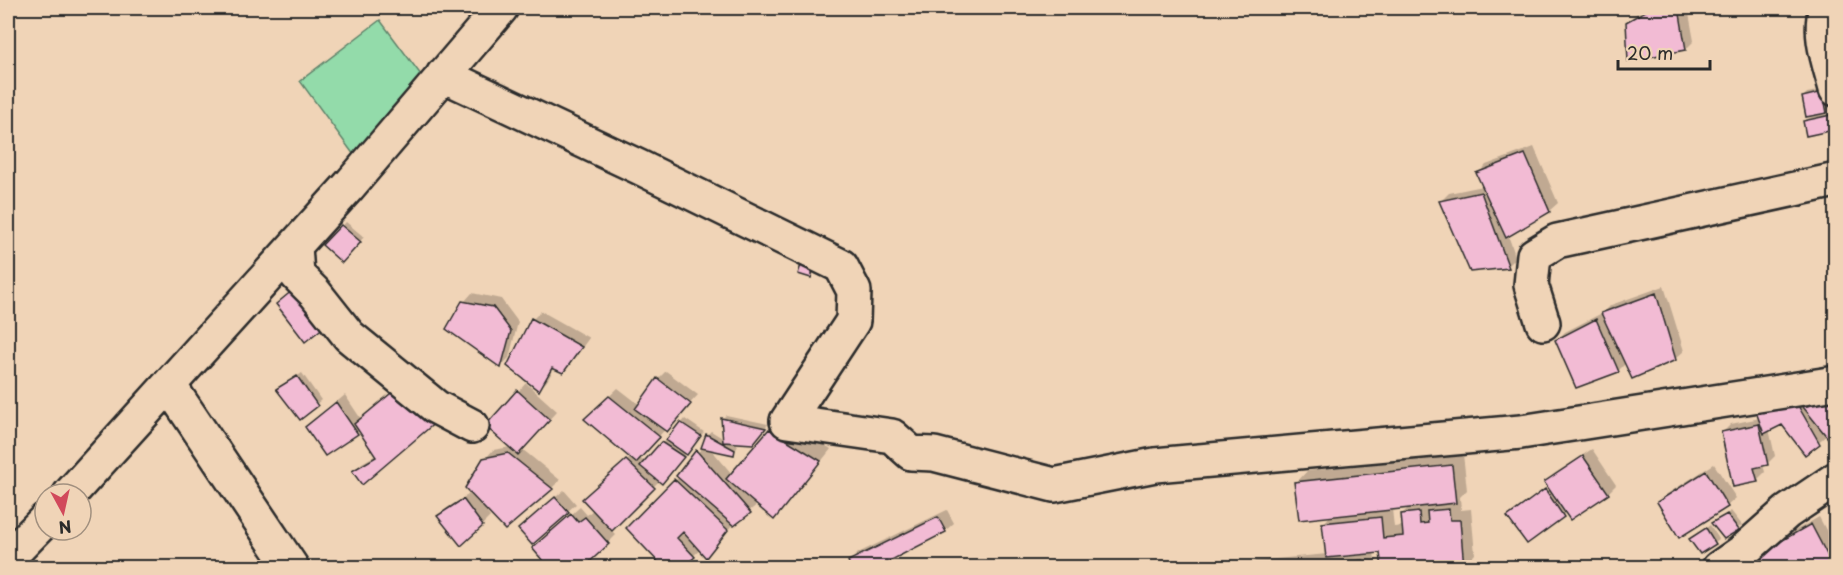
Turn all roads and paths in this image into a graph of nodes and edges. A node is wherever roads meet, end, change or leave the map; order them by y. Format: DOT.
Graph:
graph roads {
  1 [pos="501,8"];
  2 [pos="1826,8"];
  3 [pos="443,75"];
  4 [pos="1836,89"];
  5 [pos="1836,180"];
  6 [pos="294,246"];
  7 [pos="1543,323"];
  8 [pos="1836,383"];
  9 [pos="169,385"];
  10 [pos="472,426"];
  11 [pos="1836,479"];
  12 [pos="81,482"];
  13 [pos="33,532"];
  14 [pos="8,558"];
  15 [pos="292,567"];
  16 [pos="1719,567"];
  1 -- 3 [label="street"];
  2 -- 4 [label="street"];
  3 -- 6 [label="street"];
  3 -- 8 [label="street"];
  5 -- 7 [label="street"];
  6 -- 9 [label="street"];
  6 -- 10 [label="street"];
  9 -- 12 [label="street"];
  9 -- 15 [label="street"];
  11 -- 16 [label="street"];
  13 -- 14 [label="street"];
}
